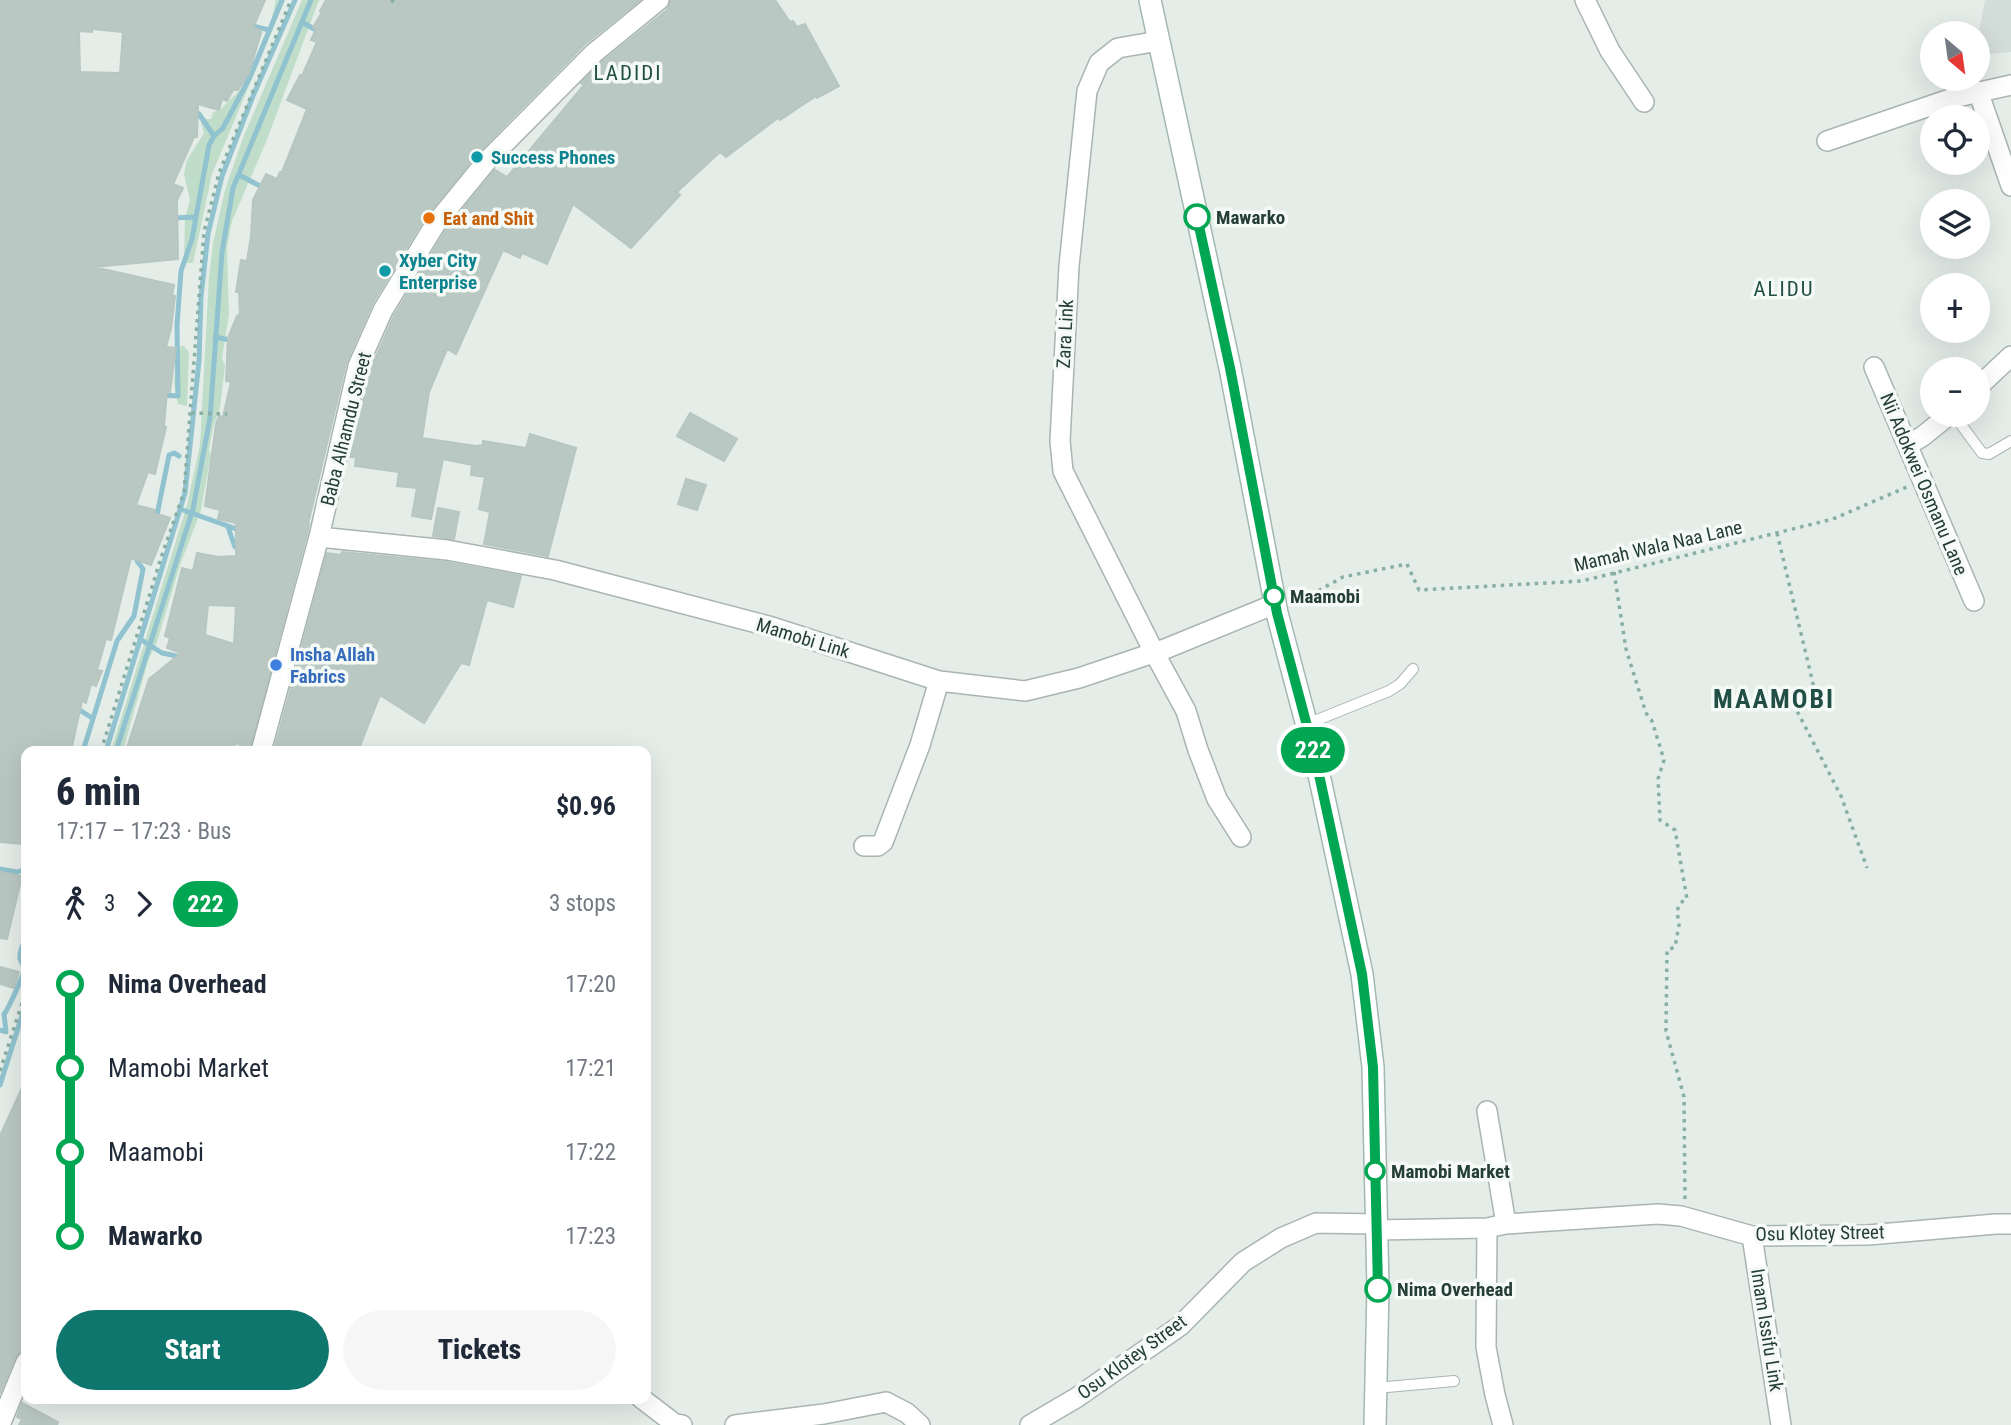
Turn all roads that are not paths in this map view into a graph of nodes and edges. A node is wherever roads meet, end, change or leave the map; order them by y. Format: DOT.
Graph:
graph roads {
  1 [pos="659,0"];
  2 [pos="1150,0"];
  3 [pos="1585,0"];
  4 [pos="1159,41"];
  5 [pos="2011,85"];
  6 [pos="1978,92"];
  7 [pos="1644,103"];
  8 [pos="1827,141"];
  9 [pos="2011,186"];
  10 [pos="2011,356"];
  11 [pos="1874,367"];
  12 [pos="1990,376"];
  13 [pos="1934,427"];
  14 [pos="1963,427"];
  15 [pos="2011,441"];
  16 [pos="1908,445"];
  17 [pos="319,537"];
  18 [pos="1974,601"];
  19 [pos="1275,604"];
  20 [pos="1154,652"];
  21 [pos="1413,669"];
  22 [pos="939,681"];
  23 [pos="1306,724"];
  24 [pos="262,746"];
  25 [pos="1241,837"];
  26 [pos="864,846"];
  27 [pos="1487,1111"];
  28 [pos="2011,1224"];
  29 [pos="1497,1226"];
  30 [pos="1377,1227"];
  31 [pos="1752,1236"];
  32 [pos="21,1375"];
  33 [pos="1454,1381"];
  34 [pos="1376,1388"];
  35 [pos="649,1404"];
  36 [pos="1,1425"];
  37 [pos="682,1425"];
  38 [pos="735,1425"];
  39 [pos="920,1425"];
  40 [pos="1030,1425"];
  41 [pos="1375,1425"];
  42 [pos="1503,1425"];
  43 [pos="1781,1425"];
  1 -- 17 [label="street, Baba Alhamdu Street"];
  2 -- 4 [label="street"];
  3 -- 7 [label="street"];
  4 -- 19 [label="street"];
  4 -- 20 [label="street, Zara Link"];
  5 -- 6 [label="street"];
  6 -- 8 [label="street"];
  6 -- 9 [label="street"];
  10 -- 12 [label="street"];
  11 -- 16 [label="street, Nii Adokwei Osmanu Lane"];
  13 -- 16 [label="street"];
  14 -- 15 [label="lane"];
  16 -- 18 [label="street, Nii Adokwei Osmanu Lane"];
  17 -- 22 [label="street, Mamobi Link"];
  17 -- 24 [label="street, Baba Alhamdu Street"];
  19 -- 20 [label="street, Mamobi Link"];
  19 -- 23 [label="street"];
  20 -- 22 [label="street, Mamobi Link"];
  20 -- 25 [label="street, Zara Link"];
  21 -- 23 [label="lane"];
  22 -- 26 [label="street"];
  23 -- 30 [label="street"];
  27 -- 29 [label="street"];
  28 -- 31 [label="street, Osu Klotey Street"];
  29 -- 30 [label="street, Osu Klotey Street"];
  29 -- 31 [label="street, Osu Klotey Street"];
  29 -- 42 [label="street"];
  30 -- 34 [label="street"];
  30 -- 40 [label="street, Osu Klotey Street"];
  31 -- 43 [label="street, Imam Issifu Link"];
  32 -- 36 [label="street"];
  33 -- 34 [label="lane"];
  34 -- 41 [label="street"];
  35 -- 37 [label="street"];
  38 -- 39 [label="street"];
}
